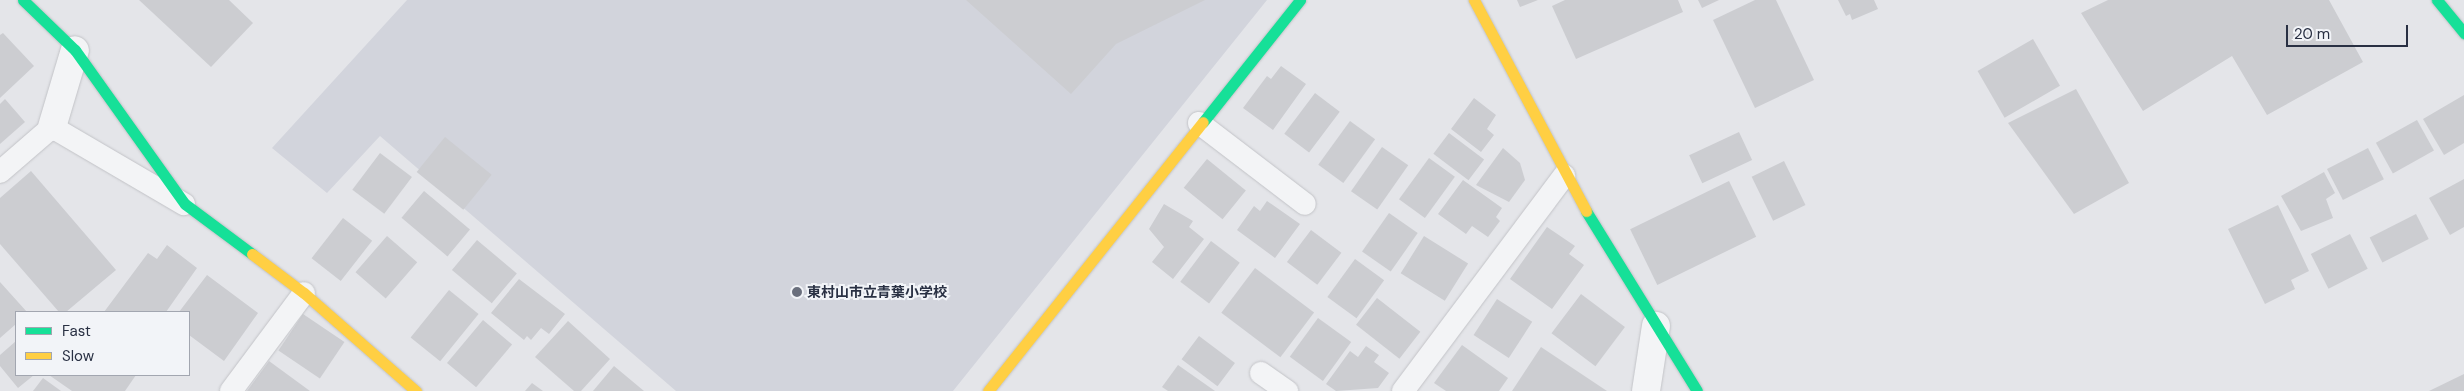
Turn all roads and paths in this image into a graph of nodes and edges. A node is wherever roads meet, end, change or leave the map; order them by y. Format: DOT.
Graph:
graph roads {
  1 [pos="23,0"];
  2 [pos="1300,0"];
  3 [pos="1474,0"];
  4 [pos="2437,0"];
  5 [pos="2464,33"];
  6 [pos="75,50"];
  7 [pos="1199,123"];
  8 [pos="52,127"];
  9 [pos="0,172"];
  10 [pos="1564,176"];
  11 [pos="185,204"];
  12 [pos="1305,204"];
  13 [pos="304,293"];
  14 [pos="1656,326"];
  15 [pos="1261,373"];
  16 [pos="231,391"];
  17 [pos="416,391"];
  18 [pos="988,391"];
  19 [pos="1287,391"];
  20 [pos="1403,391"];
  21 [pos="1646,391"];
  22 [pos="1697,391"];
  1 -- 6 [label="street"];
  2 -- 7 [label="street"];
  3 -- 10 [label="street"];
  4 -- 5 [label="street"];
  6 -- 8 [label="street"];
  6 -- 11 [label="street"];
  7 -- 12 [label="lane"];
  7 -- 18 [label="street"];
  8 -- 9 [label="lane"];
  8 -- 11 [label="lane"];
  10 -- 14 [label="street"];
  10 -- 20 [label="lane"];
  11 -- 13 [label="street"];
  13 -- 16 [label="lane"];
  13 -- 17 [label="street"];
  14 -- 21 [label="street"];
  14 -- 22 [label="street"];
  15 -- 19 [label="lane"];
}
